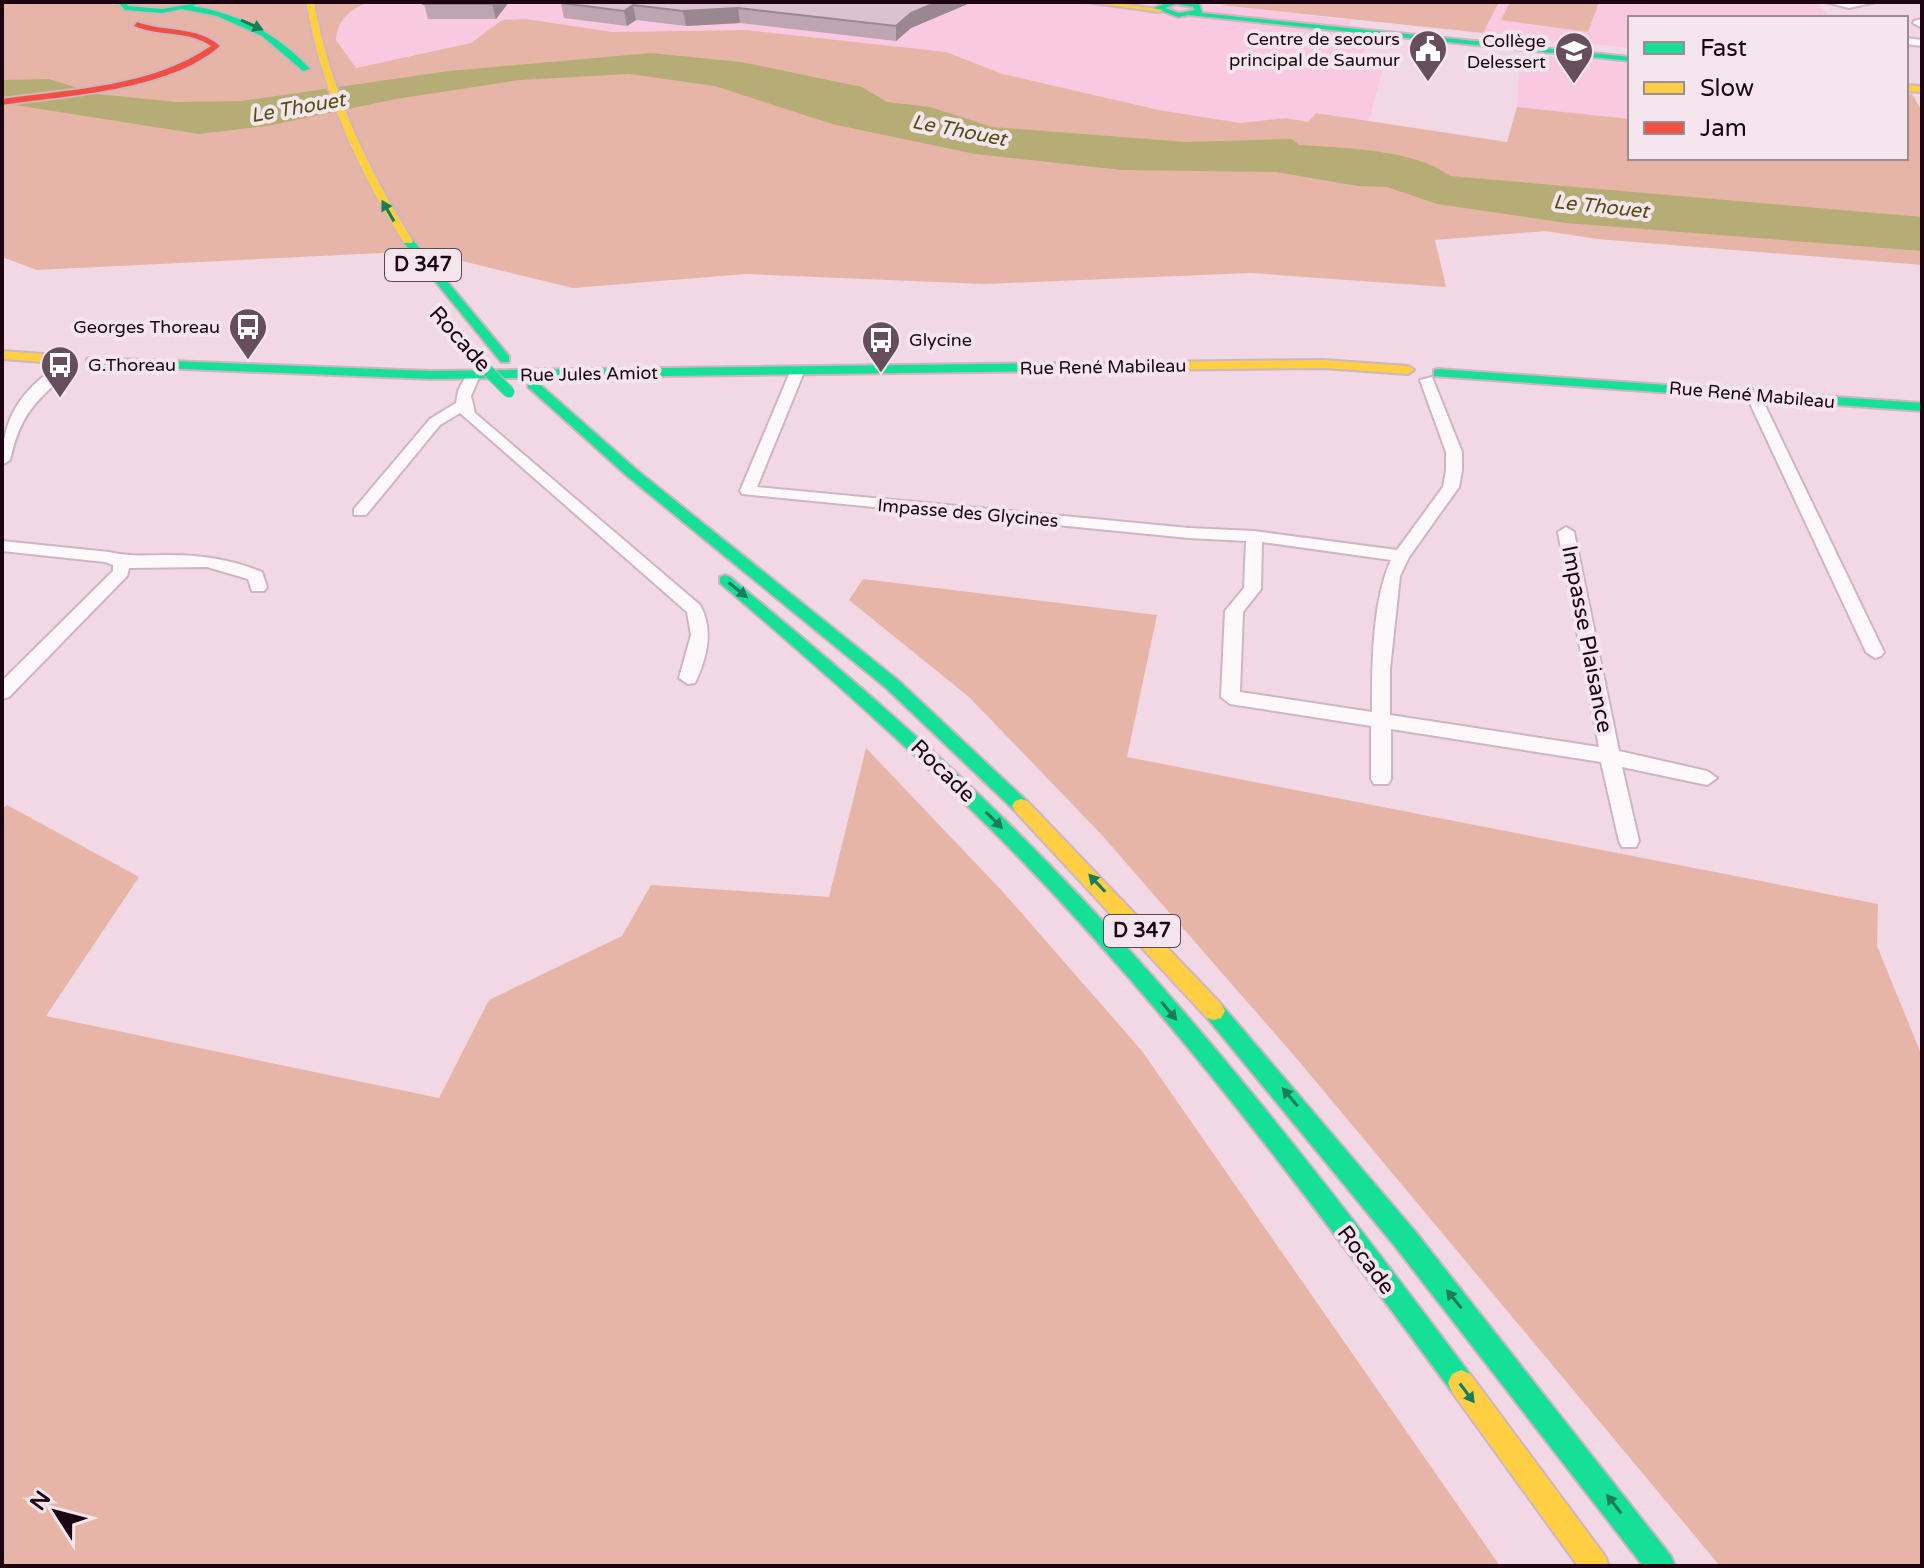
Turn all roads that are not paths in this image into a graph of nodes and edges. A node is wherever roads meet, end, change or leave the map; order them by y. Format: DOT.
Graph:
graph roads {
  1 [pos="295,2"];
  2 [pos="325,2"];
  3 [pos="537,2"];
  4 [pos="547,2"];
  5 [pos="1091,2"];
  6 [pos="1139,2"];
  7 [pos="1871,2"];
  8 [pos="192,5"];
  9 [pos="1178,5"];
  10 [pos="1841,5"];
  11 [pos="310,11"];
  12 [pos="133,13"];
  13 [pos="1628,56"];
  14 [pos="313,73"];
  15 [pos="2,102"];
  16 [pos="320,116"];
  17 [pos="2,355"];
  18 [pos="472,362"];
  19 [pos="77,366"];
  20 [pos="797,372"];
  21 [pos="1432,377"];
  22 [pos="1753,395"];
  23 [pos="462,406"];
  24 [pos="1922,407"];
  25 [pos="526,409"];
  26 [pos="2,460"];
  27 [pos="360,512"];
  28 [pos="1566,532"];
  29 [pos="1254,536"];
  30 [pos="2,546"];
  31 [pos="1401,556"];
  32 [pos="121,563"];
  33 [pos="711,568"];
  34 [pos="258,587"];
  35 [pos="1875,652"];
  36 [pos="688,678"];
  37 [pos="2,692"];
  38 [pos="1382,721"];
  39 [pos="1610,756"];
  40 [pos="1707,778"];
  41 [pos="1381,779"];
  42 [pos="1629,841"];
  43 [pos="1595,1566"];
  44 [pos="1661,1566"];
  1 -- 14 [label="main road, D 347"];
  2 -- 11 [label="main road"];
  3 -- 4 [label="street"];
  5 -- 9 [label="main road"];
  6 -- 9 [label="main road"];
  7 -- 10 [label="street"];
  8 -- 12 [label="main road"];
  8 -- 14 [label="main road, one-way"];
  9 -- 13 [label="main road"];
  11 -- 14 [label="main road, D 347"];
  12 -- 15 [label="main road"];
  14 -- 16 [label="main road, D 347"];
  44 -- 14 [label="main road, D 347, one-way"];
  17 -- 19 [label="main road, Rue Jules Amiot"];
  18 -- 19 [label="main road, Rue Jules Amiot"];
  18 -- 20 [label="main road, Rue Jules Amiot"];
  18 -- 23 [label="street"];
  18 -- 25 [label="main road, Rocade, bridge"];
  19 -- 26 [label="street"];
  20 -- 21 [label="main road, Rue René Mabileau"];
  20 -- 29 [label="street, Impasse des Glycines"];
  21 -- 22 [label="main road, Rue René Mabileau"];
  21 -- 31 [label="street"];
  22 -- 24 [label="main road, Rue René Mabileau"];
  22 -- 35 [label="street"];
  23 -- 27 [label="street"];
  23 -- 36 [label="street"];
  28 -- 39 [label="street, Impasse Plaisance"];
  29 -- 31 [label="street, Impasse des Glycines"];
  29 -- 38 [label="street, Impasse Plaisance"];
  30 -- 32 [label="street"];
  31 -- 38 [label="street"];
  32 -- 34 [label="street"];
  32 -- 37 [label="street"];
  33 -- 43 [label="main road, Rocade / D 347, one-way"];
  38 -- 39 [label="street, Impasse Plaisance"];
  38 -- 41 [label="street"];
  39 -- 40 [label="street"];
  39 -- 42 [label="street"];
}
